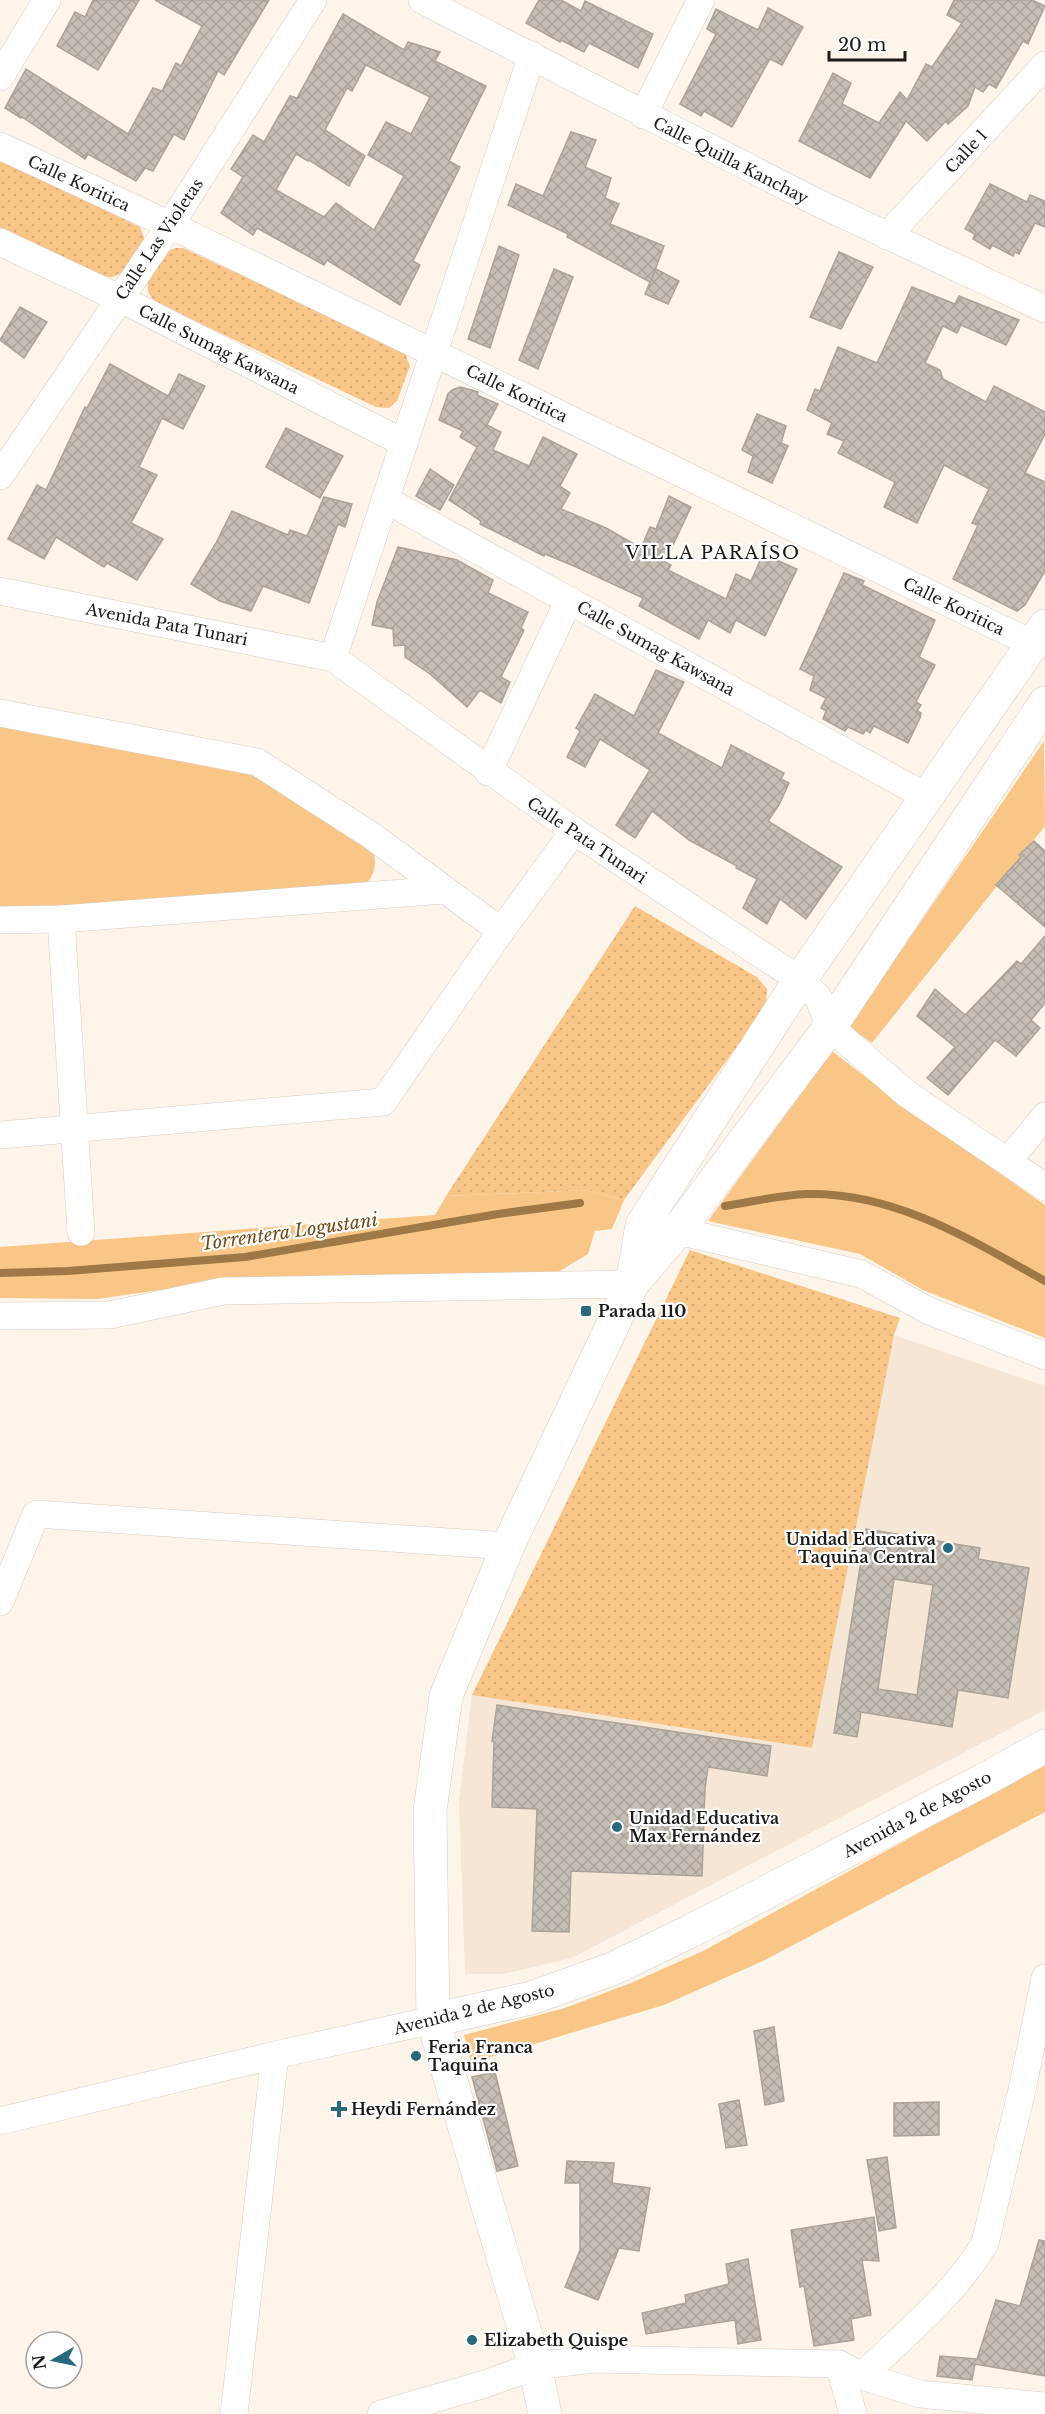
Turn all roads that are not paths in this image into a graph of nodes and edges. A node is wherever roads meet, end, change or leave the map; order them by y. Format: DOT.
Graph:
graph roads {
  1 [pos="47,0"];
  2 [pos="313,0"];
  3 [pos="422,0"];
  4 [pos="701,0"];
  5 [pos="532,55"];
  6 [pos="1045,65"];
  7 [pos="0,77"];
  8 [pos="643,115"];
  9 [pos="0,146"];
  10 [pos="170,225"];
  11 [pos="887,236"];
  12 [pos="0,242"];
  13 [pos="119,298"];
  14 [pos="1045,309"];
  15 [pos="434,353"];
  16 [pos="404,443"];
  17 [pos="0,476"];
  18 [pos="386,500"];
  19 [pos="0,591"];
  20 [pos="569,600"];
  21 [pos="1039,634"];
  22 [pos="333,658"];
  23 [pos="1045,703"];
  24 [pos="0,712"];
  25 [pos="488,772"];
  26 [pos="927,797"];
  27 [pos="574,831"];
  28 [pos="444,890"];
  29 [pos="61,919"];
  30 [pos="0,920"];
  31 [pos="501,931"];
  32 [pos="800,980"];
  33 [pos="830,1027"];
  34 [pos="1045,1116"];
  35 [pos="74,1130"];
  36 [pos="0,1135"];
  37 [pos="1008,1161"];
  38 [pos="1045,1187"];
  39 [pos="642,1225"];
  40 [pos="678,1230"];
  41 [pos="81,1232"];
  42 [pos="632,1284"];
  43 [pos="0,1316"];
  44 [pos="1045,1356"];
  45 [pos="508,1546"];
  46 [pos="0,1602"];
  47 [pos="1045,1746"];
  48 [pos="1045,1978"];
  49 [pos="433,2020"];
  50 [pos="275,2055"];
  51 [pos="0,2121"];
  52 [pos="534,2366"];
  53 [pos="851,2370"];
  54 [pos="1045,2406"];
  55 [pos="234,2414"];
  56 [pos="381,2414"];
  57 [pos="544,2414"];
  58 [pos="853,2414"];
  1 -- 7 [label="street"];
  2 -- 10 [label="street, Calle Las Violetas"];
  3 -- 5 [label="street, Calle Quilla Kanchay"];
  4 -- 8 [label="street"];
  5 -- 8 [label="street, Calle Quilla Kanchay"];
  5 -- 15 [label="street"];
  6 -- 11 [label="street, Calle 1"];
  8 -- 11 [label="street, Calle Quilla Kanchay"];
  9 -- 10 [label="street, Calle Koritica"];
  10 -- 13 [label="street, Calle Las Violetas"];
  10 -- 15 [label="street, Calle Koritica"];
  11 -- 14 [label="street, Calle Quilla Kanchay"];
  12 -- 13 [label="street, Calle Sumag Kawsana"];
  13 -- 16 [label="street, Calle Sumag Kawsana"];
  13 -- 17 [label="street, Calle Las Violetas"];
  15 -- 16 [label="street"];
  15 -- 21 [label="street, Calle Koritica"];
  16 -- 18 [label="street"];
  18 -- 20 [label="street, Calle Sumag Kawsana"];
  18 -- 22 [label="street"];
  19 -- 22 [label="street, Avenida Pata Tunari"];
  20 -- 25 [label="street"];
  20 -- 26 [label="street, Calle Sumag Kawsana"];
  21 -- 26 [label="main road"];
  22 -- 25 [label="street, Calle Pata Tunari"];
  23 -- 33 [label="main road"];
  24 -- 28 [label="street"];
  25 -- 27 [label="street, Calle Pata Tunari"];
  26 -- 32 [label="main road"];
  27 -- 31 [label="street"];
  27 -- 32 [label="street, Calle Pata Tunari"];
  28 -- 29 [label="street"];
  28 -- 31 [label="street"];
  29 -- 30 [label="street"];
  29 -- 35 [label="street"];
  31 -- 35 [label="street"];
  32 -- 33 [label="street, Calle Pata Tunari"];
  32 -- 39 [label="main road"];
  33 -- 37 [label="street"];
  33 -- 40 [label="main road"];
  34 -- 37 [label="street"];
  35 -- 36 [label="street"];
  35 -- 41 [label="street"];
  37 -- 38 [label="street"];
  39 -- 40 [label="street"];
  39 -- 42 [label="main road"];
  40 -- 42 [label="main road"];
  40 -- 44 [label="street"];
  42 -- 43 [label="street"];
  42 -- 45 [label="main road"];
  45 -- 46 [label="street"];
  45 -- 49 [label="main road"];
  47 -- 49 [label="main road, Avenida 2 de Agosto"];
  48 -- 53 [label="street"];
  49 -- 50 [label="street, Avenida 2 de Agosto"];
  49 -- 52 [label="main road"];
  50 -- 51 [label="street, Avenida 2 de Agosto"];
  50 -- 55 [label="street"];
  52 -- 53 [label="street"];
  52 -- 56 [label="street"];
  52 -- 57 [label="main road"];
  53 -- 54 [label="street"];
  53 -- 58 [label="street"];
}
